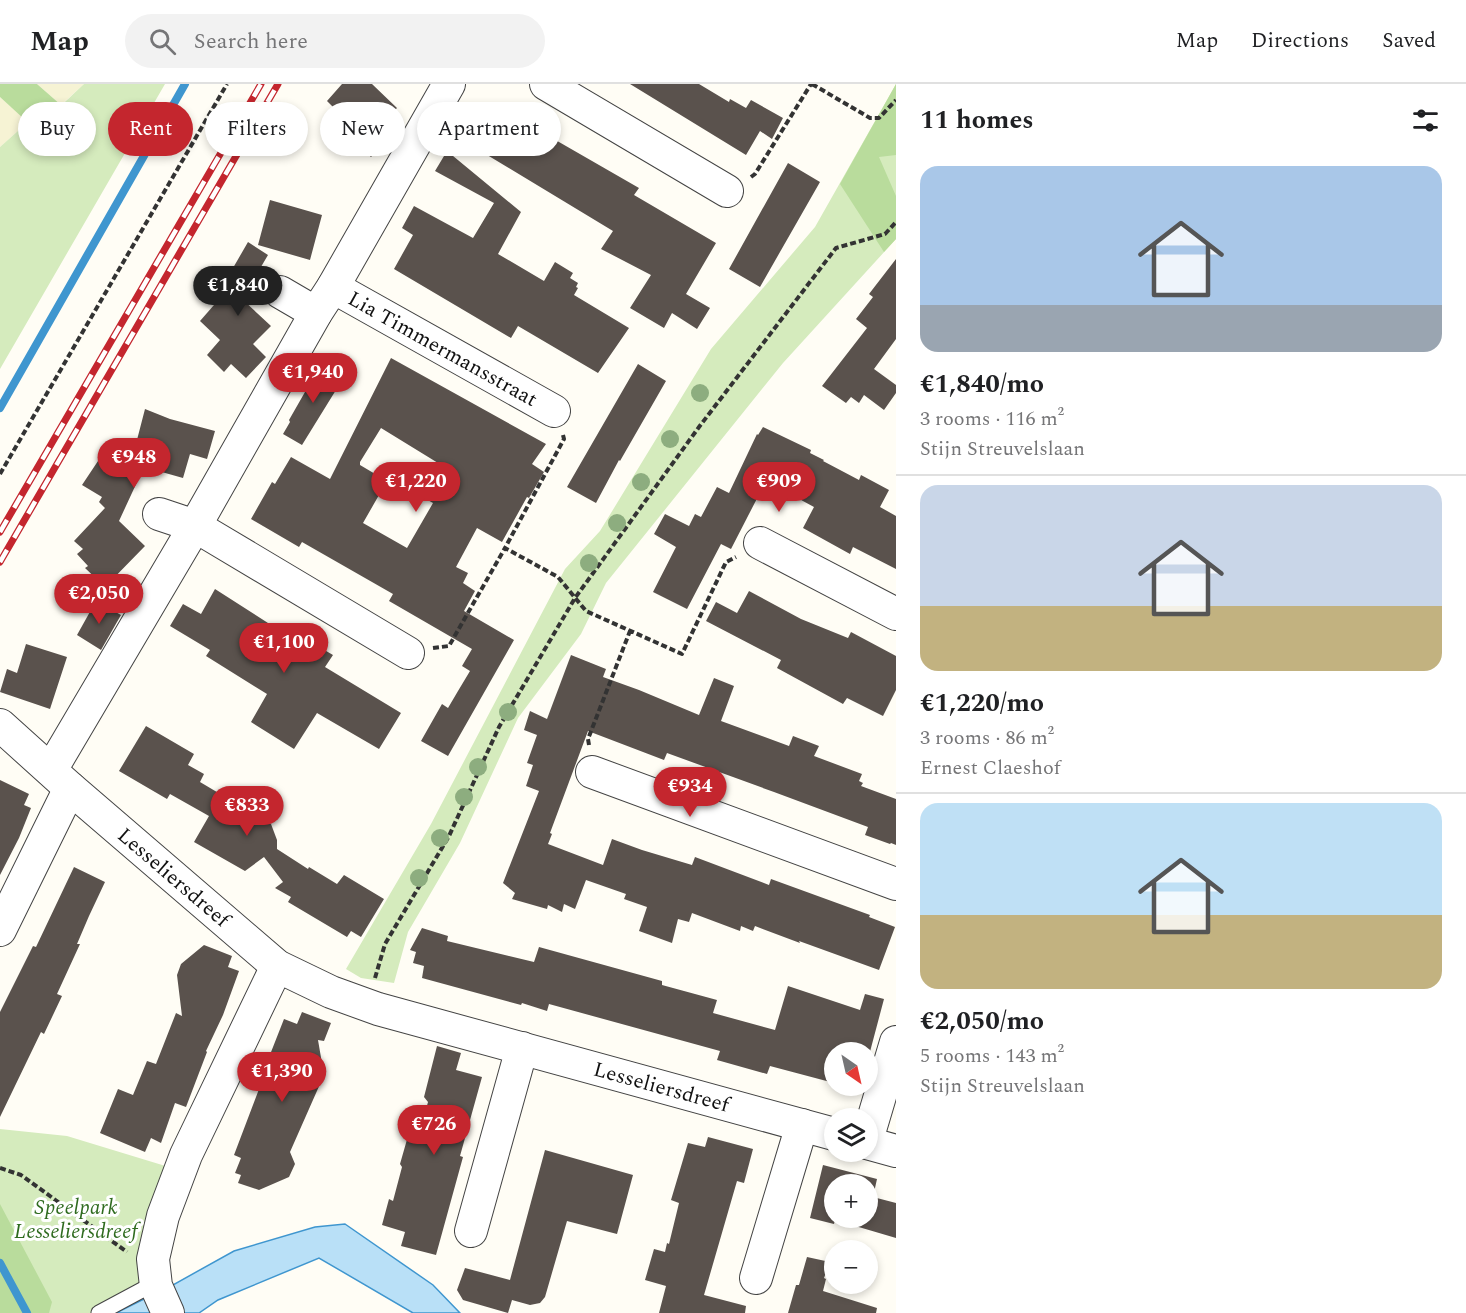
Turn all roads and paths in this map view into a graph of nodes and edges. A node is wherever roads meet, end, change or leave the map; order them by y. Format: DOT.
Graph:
graph roads {
  1 [pos="227,84"];
  2 [pos="546,84"];
  3 [pos="812,84"];
  4 [pos="441,86"];
  5 [pos="896,100"];
  6 [pos="727,191"];
  7 [pos="896,222"];
  8 [pos="280,292"];
  9 [pos="325,300"];
  10 [pos="554,411"];
  11 [pos="0,474"];
  12 [pos="159,514"];
  13 [pos="195,526"];
  14 [pos="760,543"];
  15 [pos="505,548"];
  16 [pos="575,598"];
  17 [pos="896,614"];
  18 [pos="630,631"];
  19 [pos="408,652"];
  20 [pos="0,725"];
  21 [pos="592,772"];
  22 [pos="60,779"];
  23 [pos="896,884"];
  24 [pos="0,930"];
  25 [pos="277,966"];
  26 [pos="366,1005"];
  27 [pos="896,1042"];
  28 [pos="522,1048"];
  29 [pos="877,1108"];
  30 [pos="802,1125"];
  31 [pos="824,1131"];
  32 [pos="878,1145"];
  33 [pos="896,1151"];
  34 [pos="0,1168"];
  35 [pos="471,1231"];
  36 [pos="155,1277"];
  37 [pos="756,1278"];
  38 [pos="99,1313"];
  39 [pos="168,1313"];
  1 -- 11 [label="path"];
  2 -- 6 [label="street"];
  3 -- 5 [label="path"];
  3 -- 6 [label="path"];
  4 -- 9 [label="street"];
  7 -- 16 [label="path"];
  8 -- 9 [label="street, Lia Timmermansstraat"];
  9 -- 10 [label="street, Lia Timmermansstraat"];
  9 -- 13 [label="street"];
  10 -- 15 [label="path"];
  12 -- 13 [label="street"];
  13 -- 19 [label="street"];
  13 -- 22 [label="street"];
  14 -- 17 [label="street"];
  14 -- 18 [label="path"];
  15 -- 16 [label="path"];
  15 -- 19 [label="path"];
  16 -- 18 [label="path"];
  16 -- 26 [label="path"];
  18 -- 21 [label="path"];
  20 -- 22 [label="street, Lesseliersdreef"];
  21 -- 23 [label="street"];
  22 -- 24 [label="street"];
  22 -- 25 [label="street, Lesseliersdreef"];
  25 -- 26 [label="street, Lesseliersdreef"];
  25 -- 36 [label="street"];
  26 -- 28 [label="street, Lesseliersdreef"];
  27 -- 29 [label="street"];
  28 -- 30 [label="street, Lesseliersdreef"];
  28 -- 35 [label="street"];
  30 -- 31 [label="street, Lesseliersdreef"];
  30 -- 37 [label="street"];
  32 -- 33 [label="street"];
  34 -- 36 [label="path"];
  36 -- 38 [label="lane"];
  36 -- 39 [label="street"];
}
